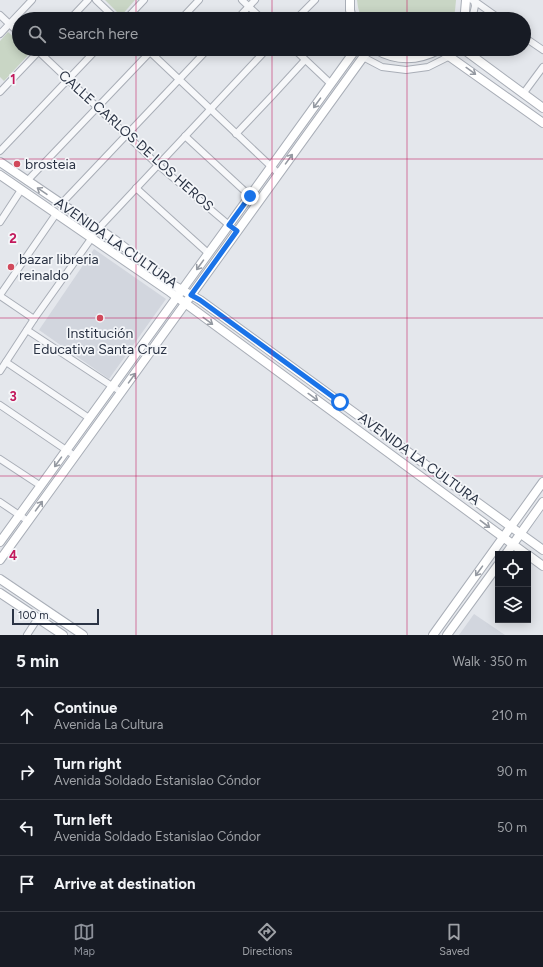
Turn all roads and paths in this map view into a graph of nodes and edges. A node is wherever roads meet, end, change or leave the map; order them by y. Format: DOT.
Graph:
graph roads {
  1 [pos="32,0"];
  2 [pos="88,0"];
  3 [pos="96,0"];
  4 [pos="144,0"];
  5 [pos="199,0"];
  6 [pos="242,0"];
  7 [pos="255,0"];
  8 [pos="315,0"];
  9 [pos="350,0"];
  10 [pos="470,0"];
  11 [pos="249,6"];
  12 [pos="20,12"];
  13 [pos="77,12"];
  14 [pos="109,12"];
  15 [pos="133,12"];
  16 [pos="188,12"];
  17 [pos="243,12"];
  18 [pos="255,12"];
  19 [pos="303,12"];
  20 [pos="350,12"];
  21 [pos="465,12"];
  22 [pos="473,12"];
  23 [pos="489,12"];
  24 [pos="0,15"];
  25 [pos="12,21"];
  26 [pos="9,24"];
  27 [pos="12,27"];
  28 [pos="0,34"];
  29 [pos="531,42"];
  30 [pos="543,50"];
  31 [pos="33,56"];
  32 [pos="45,56"];
  33 [pos="90,56"];
  34 [pos="144,56"];
  35 [pos="156,56"];
  36 [pos="201,56"];
  37 [pos="260,56"];
  38 [pos="301,56"];
  39 [pos="351,56"];
  40 [pos="390,56"];
  41 [pos="425,56"];
  42 [pos="450,56"];
  43 [pos="472,56"];
  44 [pos="363,57"];
  45 [pos="409,59"];
  46 [pos="305,60"];
  47 [pos="543,67"];
  48 [pos="412,70"];
  49 [pos="68,80"];
  50 [pos="179,80"];
  51 [pos="330,84"];
  52 [pos="0,92"];
  53 [pos="523,94"];
  54 [pos="97,107"];
  55 [pos="543,108"];
  56 [pos="210,109"];
  57 [pos="543,123"];
  58 [pos="236,134"];
  59 [pos="127,135"];
  60 [pos="185,136"];
  61 [pos="0,151"];
  62 [pos="0,162"];
  63 [pos="158,165"];
  64 [pos="271,166"];
  65 [pos="279,174"];
  66 [pos="0,175"];
  67 [pos="27,181"];
  68 [pos="136,188"];
  69 [pos="22,190"];
  70 [pos="250,196"];
  71 [pos="61,204"];
  72 [pos="56,214"];
  73 [pos="0,222"];
  74 [pos="229,225"];
  75 [pos="98,229"];
  76 [pos="237,231"];
  77 [pos="91,238"];
  78 [pos="208,253"];
  79 [pos="182,290"];
  80 [pos="191,295"];
  81 [pos="0,296"];
  82 [pos="177,297"];
  83 [pos="185,304"];
  84 [pos="34,319"];
  85 [pos="27,330"];
  86 [pos="6,362"];
  87 [pos="0,371"];
  88 [pos="113,386"];
  89 [pos="121,392"];
  90 [pos="0,405"];
  91 [pos="353,411"];
  92 [pos="89,418"];
  93 [pos="345,421"];
  94 [pos="66,450"];
  95 [pos="75,456"];
  96 [pos="0,459"];
  97 [pos="543,482"];
  98 [pos="41,486"];
  99 [pos="0,502"];
  100 [pos="543,502"];
  101 [pos="20,515"];
  102 [pos="28,521"];
  103 [pos="511,527"];
  104 [pos="520,534"];
  105 [pos="1,538"];
  106 [pos="503,538"];
  107 [pos="513,544"];
  108 [pos="543,550"];
  109 [pos="508,551"];
  110 [pos="522,551"];
  111 [pos="531,558"];
  112 [pos="0,560"];
  113 [pos="543,566"];
  114 [pos="495,569"];
  115 [pos="0,579"];
  116 [pos="0,593"];
  117 [pos="38,618"];
  118 [pos="27,635"];
  119 [pos="63,635"];
  120 [pos="84,635"];
  121 [pos="433,635"];
  122 [pos="447,635"];
  1 -- 12 [label="street"];
  2 -- 13 [label="street"];
  3 -- 14 [label="street"];
  4 -- 15 [label="street"];
  5 -- 16 [label="street"];
  6 -- 11 [label="street"];
  7 -- 11 [label="street"];
  8 -- 19 [label="street"];
  9 -- 20 [label="street"];
  10 -- 21 [label="street"];
  10 -- 22 [label="street"];
  10 -- 23 [label="street"];
  11 -- 17 [label="street"];
  11 -- 18 [label="street"];
  24 -- 26 [label="street"];
  25 -- 26 [label="street"];
  26 -- 27 [label="street"];
  26 -- 28 [label="street"];
  29 -- 30 [label="street"];
  31 -- 52 [label="street"];
  32 -- 49 [label="street, CALLE CARLOS DE LOS HEROS"];
  33 -- 49 [label="street"];
  34 -- 54 [label="street"];
  35 -- 50 [label="street"];
  36 -- 50 [label="street"];
  37 -- 56 [label="street"];
  38 -- 46 [label="street"];
  39 -- 51 [label="street"];
  40 -- 45 [label="street"];
  41 -- 45 [label="street"];
  42 -- 48 [label="street"];
  42 -- 57 [label="street, one-way"];
  43 -- 53 [label="street"];
  44 -- 48 [label="street"];
  65 -- 44 [label="street, one-way"];
  45 -- 48 [label="street"];
  46 -- 51 [label="street"];
  46 -- 58 [label="street"];
  47 -- 53 [label="street"];
  49 -- 54 [label="street, CALLE CARLOS DE LOS HEROS"];
  49 -- 61 [label="street"];
  50 -- 56 [label="street"];
  50 -- 59 [label="street"];
  51 -- 64 [label="street, one-way"];
  53 -- 55 [label="street"];
  54 -- 59 [label="street, CALLE CARLOS DE LOS HEROS"];
  54 -- 67 [label="street"];
  56 -- 58 [label="street"];
  56 -- 60 [label="street"];
  58 -- 64 [label="street"];
  59 -- 63 [label="street, CALLE CARLOS DE LOS HEROS"];
  59 -- 71 [label="street"];
  60 -- 63 [label="street"];
  60 -- 70 [label="street"];
  62 -- 67 [label="street, AVENIDA LA CULTURA"];
  63 -- 68 [label="street"];
  63 -- 74 [label="street, CALLE CARLOS DE LOS HEROS"];
  64 -- 65 [label="street"];
  64 -- 70 [label="street"];
  65 -- 76 [label="street"];
  66 -- 69 [label="street, AVENIDA LA CULTURA"];
  71 -- 67 [label="street, AVENIDA LA CULTURA, one-way"];
  68 -- 75 [label="street"];
  68 -- 78 [label="street"];
  69 -- 72 [label="street, AVENIDA LA CULTURA"];
  69 -- 73 [label="street"];
  70 -- 74 [label="street"];
  71 -- 75 [label="street, AVENIDA LA CULTURA"];
  72 -- 77 [label="street, AVENIDA LA CULTURA"];
  72 -- 81 [label="street"];
  74 -- 76 [label="street, CALLE CARLOS DE LOS HEROS"];
  74 -- 78 [label="street"];
  75 -- 77 [label="street"];
  75 -- 79 [label="street, AVENIDA LA CULTURA"];
  76 -- 80 [label="street"];
  77 -- 82 [label="street, AVENIDA LA CULTURA"];
  77 -- 84 [label="street"];
  78 -- 79 [label="street, one-way"];
  79 -- 80 [label="street, AVENIDA LA CULTURA"];
  79 -- 82 [label="street"];
  80 -- 83 [label="street"];
  80 -- 91 [label="street, AVENIDA LA CULTURA"];
  81 -- 84 [label="street"];
  82 -- 83 [label="street, AVENIDA LA CULTURA"];
  82 -- 88 [label="street"];
  89 -- 83 [label="street, one-way"];
  83 -- 93 [label="street, AVENIDA LA CULTURA, one-way"];
  84 -- 85 [label="street"];
  85 -- 86 [label="street"];
  85 -- 88 [label="street"];
  86 -- 87 [label="street"];
  86 -- 92 [label="street"];
  88 -- 89 [label="street"];
  88 -- 92 [label="street"];
  89 -- 95 [label="street"];
  90 -- 94 [label="street"];
  91 -- 93 [label="street"];
  91 -- 103 [label="street, AVENIDA LA CULTURA"];
  92 -- 94 [label="street"];
  93 -- 106 [label="street, AVENIDA LA CULTURA, one-way"];
  94 -- 95 [label="street"];
  94 -- 98 [label="street, one-way"];
  102 -- 95 [label="street, one-way"];
  96 -- 98 [label="street"];
  97 -- 103 [label="street"];
  98 -- 101 [label="street"];
  99 -- 101 [label="street"];
  100 -- 104 [label="street"];
  101 -- 102 [label="street"];
  101 -- 105 [label="street"];
  102 -- 112 [label="street"];
  103 -- 104 [label="street, AVENIDA LA CULTURA"];
  103 -- 106 [label="street"];
  104 -- 107 [label="street"];
  104 -- 108 [label="street, AVENIDA LA CULTURA"];
  106 -- 107 [label="street, AVENIDA LA CULTURA"];
  106 -- 121 [label="street, one-way"];
  107 -- 109 [label="street"];
  107 -- 110 [label="street, AVENIDA LA CULTURA"];
  111 -- 113 [label="street, AVENIDA LA CULTURA"];
  114 -- 122 [label="street"];
  115 -- 120 [label="street"];
  116 -- 117 [label="street"];
  117 -- 118 [label="street"];
  117 -- 119 [label="street"];
}
